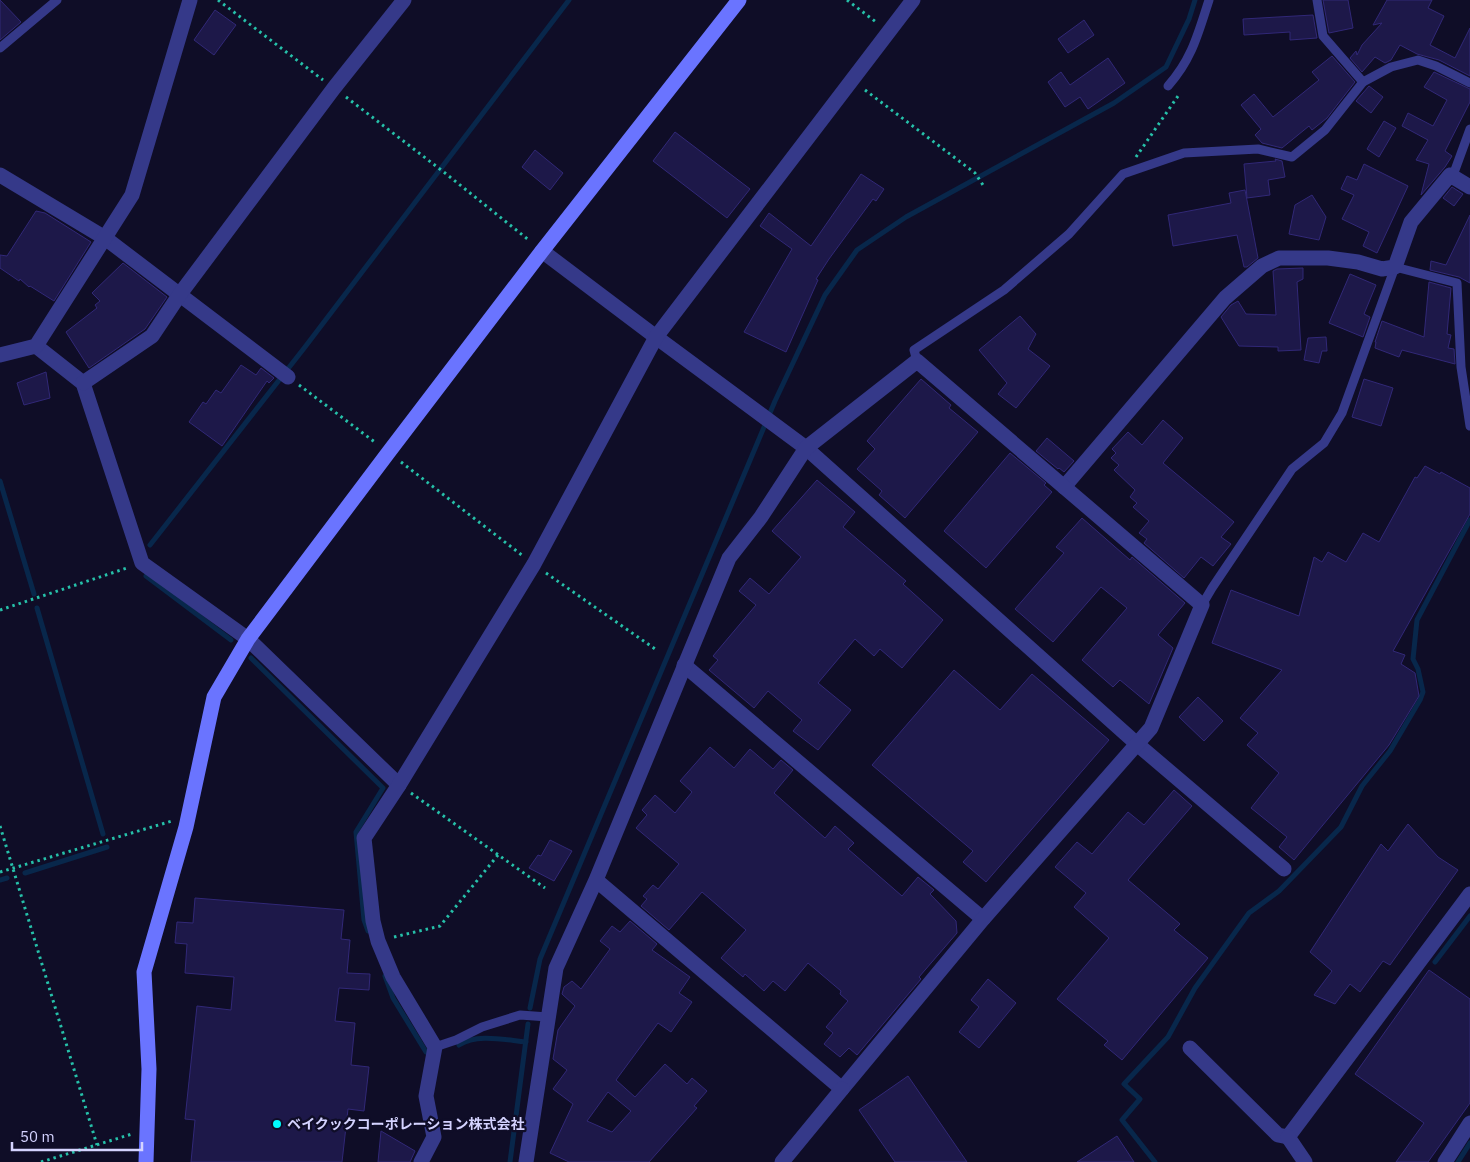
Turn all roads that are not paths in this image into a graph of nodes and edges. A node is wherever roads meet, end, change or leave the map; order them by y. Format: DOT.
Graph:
graph roads {
  1 [pos="57,0"];
  2 [pos="190,0"];
  3 [pos="404,0"];
  4 [pos="739,0"];
  5 [pos="914,0"];
  6 [pos="1209,0"];
  7 [pos="1318,0"];
  8 [pos="0,48"];
  9 [pos="1363,82"];
  10 [pos="1470,83"];
  11 [pos="1168,86"];
  12 [pos="1470,129"];
  13 [pos="0,174"];
  14 [pos="1450,175"];
  15 [pos="1470,187"];
  16 [pos="105,238"];
  17 [pos="542,251"];
  18 [pos="1395,267"];
  19 [pos="180,294"];
  20 [pos="656,337"];
  21 [pos="36,346"];
  22 [pos="0,355"];
  23 [pos="917,361"];
  24 [pos="284,374"];
  25 [pos="83,383"];
  26 [pos="1470,426"];
  27 [pos="806,448"];
  28 [pos="1064,487"];
  29 [pos="1202,605"];
  30 [pos="248,639"];
  31 [pos="684,665"];
  32 [pos="1138,744"];
  33 [pos="400,785"];
  34 [pos="1284,869"];
  35 [pos="596,880"];
  36 [pos="1470,894"];
  37 [pos="983,919"];
  38 [pos="548,1016"];
  39 [pos="435,1047"];
  40 [pos="1190,1048"];
  41 [pos="842,1089"];
  42 [pos="1470,1123"];
  43 [pos="1288,1137"];
  44 [pos="146,1162"];
  45 [pos="421,1162"];
  46 [pos="526,1162"];
  47 [pos="782,1162"];
  48 [pos="1304,1162"];
  49 [pos="1445,1162"];
  1 -- 8 [label="lane"];
  2 -- 16 [label="street"];
  3 -- 19 [label="street"];
  4 -- 17 [label="street"];
  5 -- 20 [label="street"];
  6 -- 11 [label="lane"];
  7 -- 9 [label="lane"];
  9 -- 10 [label="lane"];
  9 -- 23 [label="lane"];
  12 -- 14 [label="lane"];
  13 -- 16 [label="street"];
  14 -- 15 [label="street"];
  14 -- 18 [label="street"];
  16 -- 19 [label="street"];
  16 -- 21 [label="street"];
  17 -- 20 [label="street"];
  17 -- 30 [label="street"];
  18 -- 26 [label="lane"];
  18 -- 28 [label="street"];
  18 -- 29 [label="lane"];
  19 -- 24 [label="street"];
  19 -- 25 [label="street"];
  20 -- 27 [label="street"];
  20 -- 33 [label="street"];
  21 -- 22 [label="street"];
  21 -- 25 [label="street"];
  23 -- 27 [label="street"];
  23 -- 28 [label="street"];
  25 -- 30 [label="street"];
  27 -- 31 [label="street"];
  27 -- 32 [label="street"];
  28 -- 29 [label="street"];
  29 -- 32 [label="street"];
  30 -- 33 [label="street"];
  30 -- 44 [label="street"];
  31 -- 35 [label="street"];
  31 -- 37 [label="street"];
  32 -- 34 [label="street"];
  32 -- 37 [label="street"];
  33 -- 39 [label="street"];
  35 -- 38 [label="street"];
  35 -- 41 [label="street"];
  36 -- 43 [label="street"];
  37 -- 41 [label="street"];
  38 -- 39 [label="lane"];
  38 -- 46 [label="street"];
  39 -- 45 [label="street"];
  40 -- 43 [label="street"];
  41 -- 47 [label="street"];
  42 -- 49 [label="street"];
  43 -- 48 [label="street"];
}
